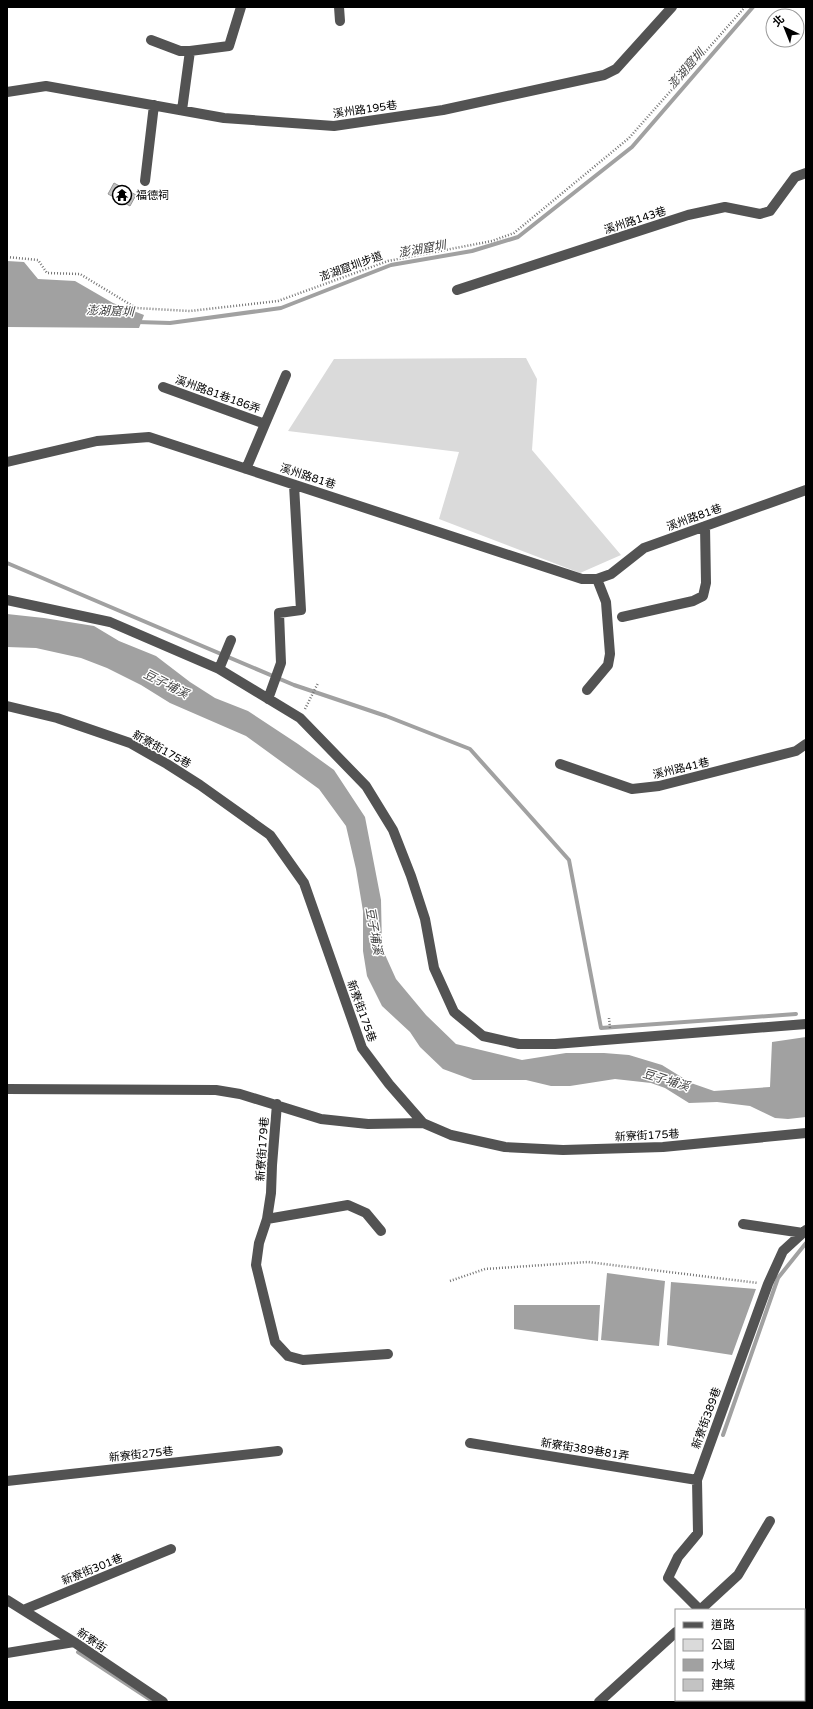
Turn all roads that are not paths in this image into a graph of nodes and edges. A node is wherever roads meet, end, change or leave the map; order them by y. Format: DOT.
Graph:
graph roads {
  1 [pos="241,7"];
  2 [pos="339,7"];
  3 [pos="672,7"];
  4 [pos="340,21"];
  5 [pos="151,40"];
  6 [pos="190,51"];
  7 [pos="7,92"];
  8 [pos="154,105"];
  9 [pos="182,110"];
  10 [pos="806,173"];
  11 [pos="145,181"];
  12 [pos="457,290"];
  13 [pos="286,376"];
  14 [pos="163,387"];
  15 [pos="265,424"];
  16 [pos="7,462"];
  17 [pos="246,469"];
  18 [pos="294,485"];
  19 [pos="806,490"];
  20 [pos="705,526"];
  21 [pos="597,579"];
  22 [pos="7,600"];
  23 [pos="622,617"];
  24 [pos="231,640"];
  25 [pos="220,665"];
  26 [pos="587,690"];
  27 [pos="268,699"];
  28 [pos="7,706"];
  29 [pos="806,744"];
  30 [pos="560,764"];
  31 [pos="806,1024"];
  32 [pos="7,1089"];
  33 [pos="277,1104"];
  34 [pos="423,1123"];
  35 [pos="806,1133"];
  36 [pos="267,1218"];
  37 [pos="743,1224"];
  38 [pos="382,1231"];
  39 [pos="805,1232"];
  40 [pos="388,1354"];
  41 [pos="470,1443"];
  42 [pos="278,1451"];
  43 [pos="697,1480"];
  44 [pos="7,1481"];
  45 [pos="770,1521"];
  46 [pos="171,1550"];
  47 [pos="7,1600"];
  48 [pos="699,1609"];
  49 [pos="701,1609"];
  50 [pos="23,1610"];
  51 [pos="675,1633"];
  52 [pos="74,1642"];
  53 [pos="7,1653"];
  54 [pos="163,1702"];
  55 [pos="599,1702"];
  1 -- 6 [label="street"];
  2 -- 4 [label="street"];
  3 -- 9 [label="street, 溪州路195巷"];
  5 -- 6 [label="street"];
  6 -- 9 [label="street"];
  7 -- 8 [label="street, 溪州路195巷"];
  8 -- 9 [label="street, 溪州路195巷"];
  8 -- 11 [label="street"];
  10 -- 12 [label="street, 溪州路143巷"];
  13 -- 15 [label="street, 溪州路81巷186弄"];
  14 -- 15 [label="street, 溪州路81巷186弄"];
  15 -- 17 [label="street, 溪州路81巷186弄"];
  16 -- 17 [label="street, 溪州路81巷"];
  17 -- 18 [label="street, 溪州路81巷"];
  18 -- 21 [label="street, 溪州路81巷"];
  18 -- 27 [label="street"];
  19 -- 20 [label="street, 溪州路81巷"];
  20 -- 21 [label="street, 溪州路81巷"];
  20 -- 23 [label="street"];
  21 -- 26 [label="street"];
  22 -- 25 [label="street"];
  24 -- 25 [label="street"];
  25 -- 27 [label="street"];
  27 -- 31 [label="street"];
  28 -- 34 [label="street, 新寮街175巷"];
  29 -- 30 [label="street, 溪州路41巷"];
  32 -- 33 [label="street, 新寮街179巷"];
  33 -- 34 [label="street"];
  33 -- 36 [label="street, 新寮街179巷"];
  34 -- 35 [label="street, 新寮街175巷"];
  36 -- 38 [label="street"];
  36 -- 40 [label="street, 新寮街179巷"];
  37 -- 39 [label="street"];
  39 -- 43 [label="street, 新寮街389巷"];
  41 -- 43 [label="street, 新寮街389巷81弄"];
  42 -- 44 [label="street, 新寮街275巷"];
  43 -- 48 [label="street, 新寮街389巷"];
  45 -- 49 [label="street"];
  46 -- 50 [label="street, 新寮街301巷"];
  47 -- 50 [label="street, 新寮街"];
  50 -- 52 [label="street, 新寮街"];
  51 -- 55 [label="street"];
  52 -- 53 [label="street"];
  52 -- 54 [label="street, 新寮街"];
}
